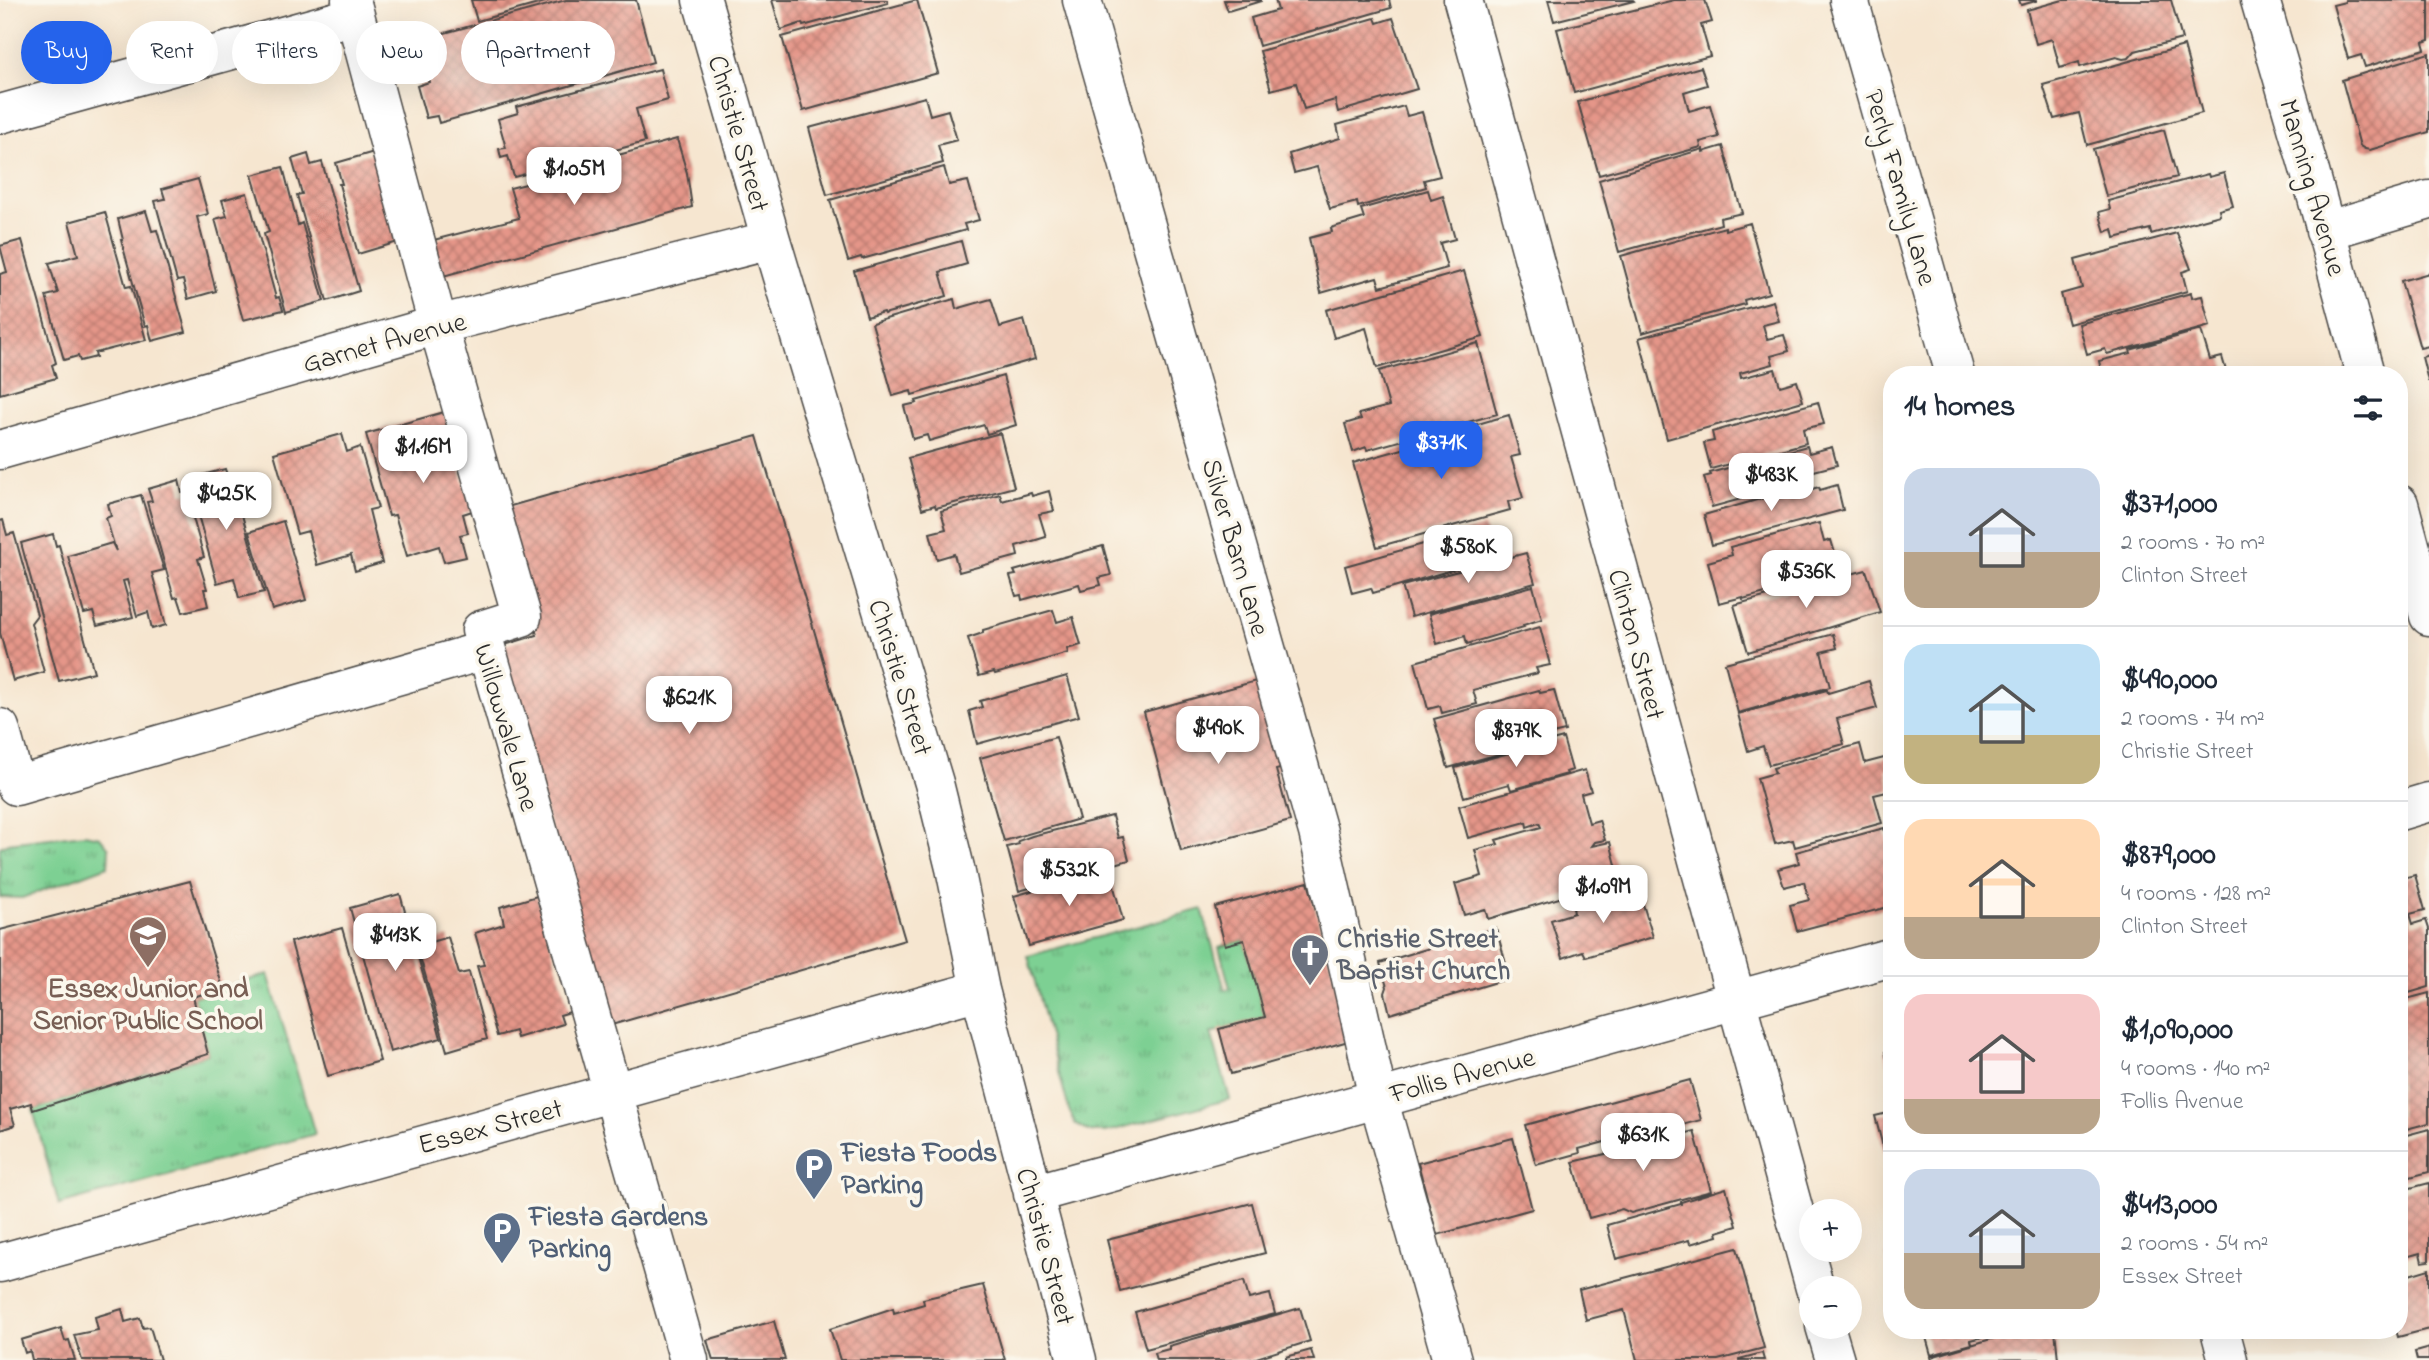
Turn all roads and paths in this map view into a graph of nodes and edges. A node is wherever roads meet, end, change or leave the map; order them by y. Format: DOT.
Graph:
graph roads {
  1 [pos="702,0"];
  2 [pos="1082,0"];
  3 [pos="1463,0"];
  4 [pos="1849,0"];
  5 [pos="2260,0"];
  6 [pos="353,8"];
  7 [pos="0,114"];
  8 [pos="2429,200"];
  9 [pos="2325,231"];
  10 [pos="771,240"];
  11 [pos="438,325"];
  12 [pos="1953,366"];
  13 [pos="2363,366"];
  14 [pos="0,450"];
  15 [pos="2408,538"];
  16 [pos="2429,616"];
  17 [pos="486,650"];
  18 [pos="0,728"];
  19 [pos="2429,802"];
  20 [pos="2408,808"];
  21 [pos="1883,959"];
  22 [pos="980,990"];
  23 [pos="1735,999"];
  24 [pos="611,1092"];
  25 [pos="1378,1098"];
  26 [pos="1033,1194"];
  27 [pos="0,1263"];
  28 [pos="1812,1276"];
  29 [pos="1829,1339"];
  30 [pos="2222,1339"];
  31 [pos="689,1360"];
  32 [pos="1077,1360"];
  33 [pos="1452,1360"];
  34 [pos="1835,1360"];
  35 [pos="2228,1360"];
  1 -- 10 [label="street, Christie Street"];
  2 -- 25 [label="street, Silver Barn Lane"];
  3 -- 23 [label="street, Clinton Street"];
  4 -- 12 [label="street, Perly Family Lane"];
  5 -- 9 [label="street, Manning Avenue"];
  6 -- 7 [label="street"];
  6 -- 11 [label="street, Willowvale Lane"];
  8 -- 9 [label="street"];
  9 -- 13 [label="street, Manning Avenue"];
  10 -- 11 [label="street, Garnet Avenue"];
  10 -- 22 [label="street, Christie Street"];
  11 -- 14 [label="street, Garnet Avenue"];
  11 -- 17 [label="street, Willowvale Lane"];
  15 -- 16 [label="street"];
  17 -- 18 [label="street"];
  17 -- 24 [label="street, Willowvale Lane"];
  19 -- 20 [label="street"];
  21 -- 23 [label="street, Follis Avenue"];
  22 -- 24 [label="street, Essex Street"];
  22 -- 26 [label="street, Christie Street"];
  23 -- 25 [label="street, Follis Avenue"];
  23 -- 28 [label="street, Clinton Street"];
  24 -- 27 [label="street, Essex Street"];
  24 -- 31 [label="street, Willowvale Lane"];
  25 -- 26 [label="street, Follis Avenue"];
  25 -- 33 [label="street, Silver Barn Lane"];
  26 -- 32 [label="street, Christie Street"];
  29 -- 34 [label="street"];
  30 -- 35 [label="street"];
}
